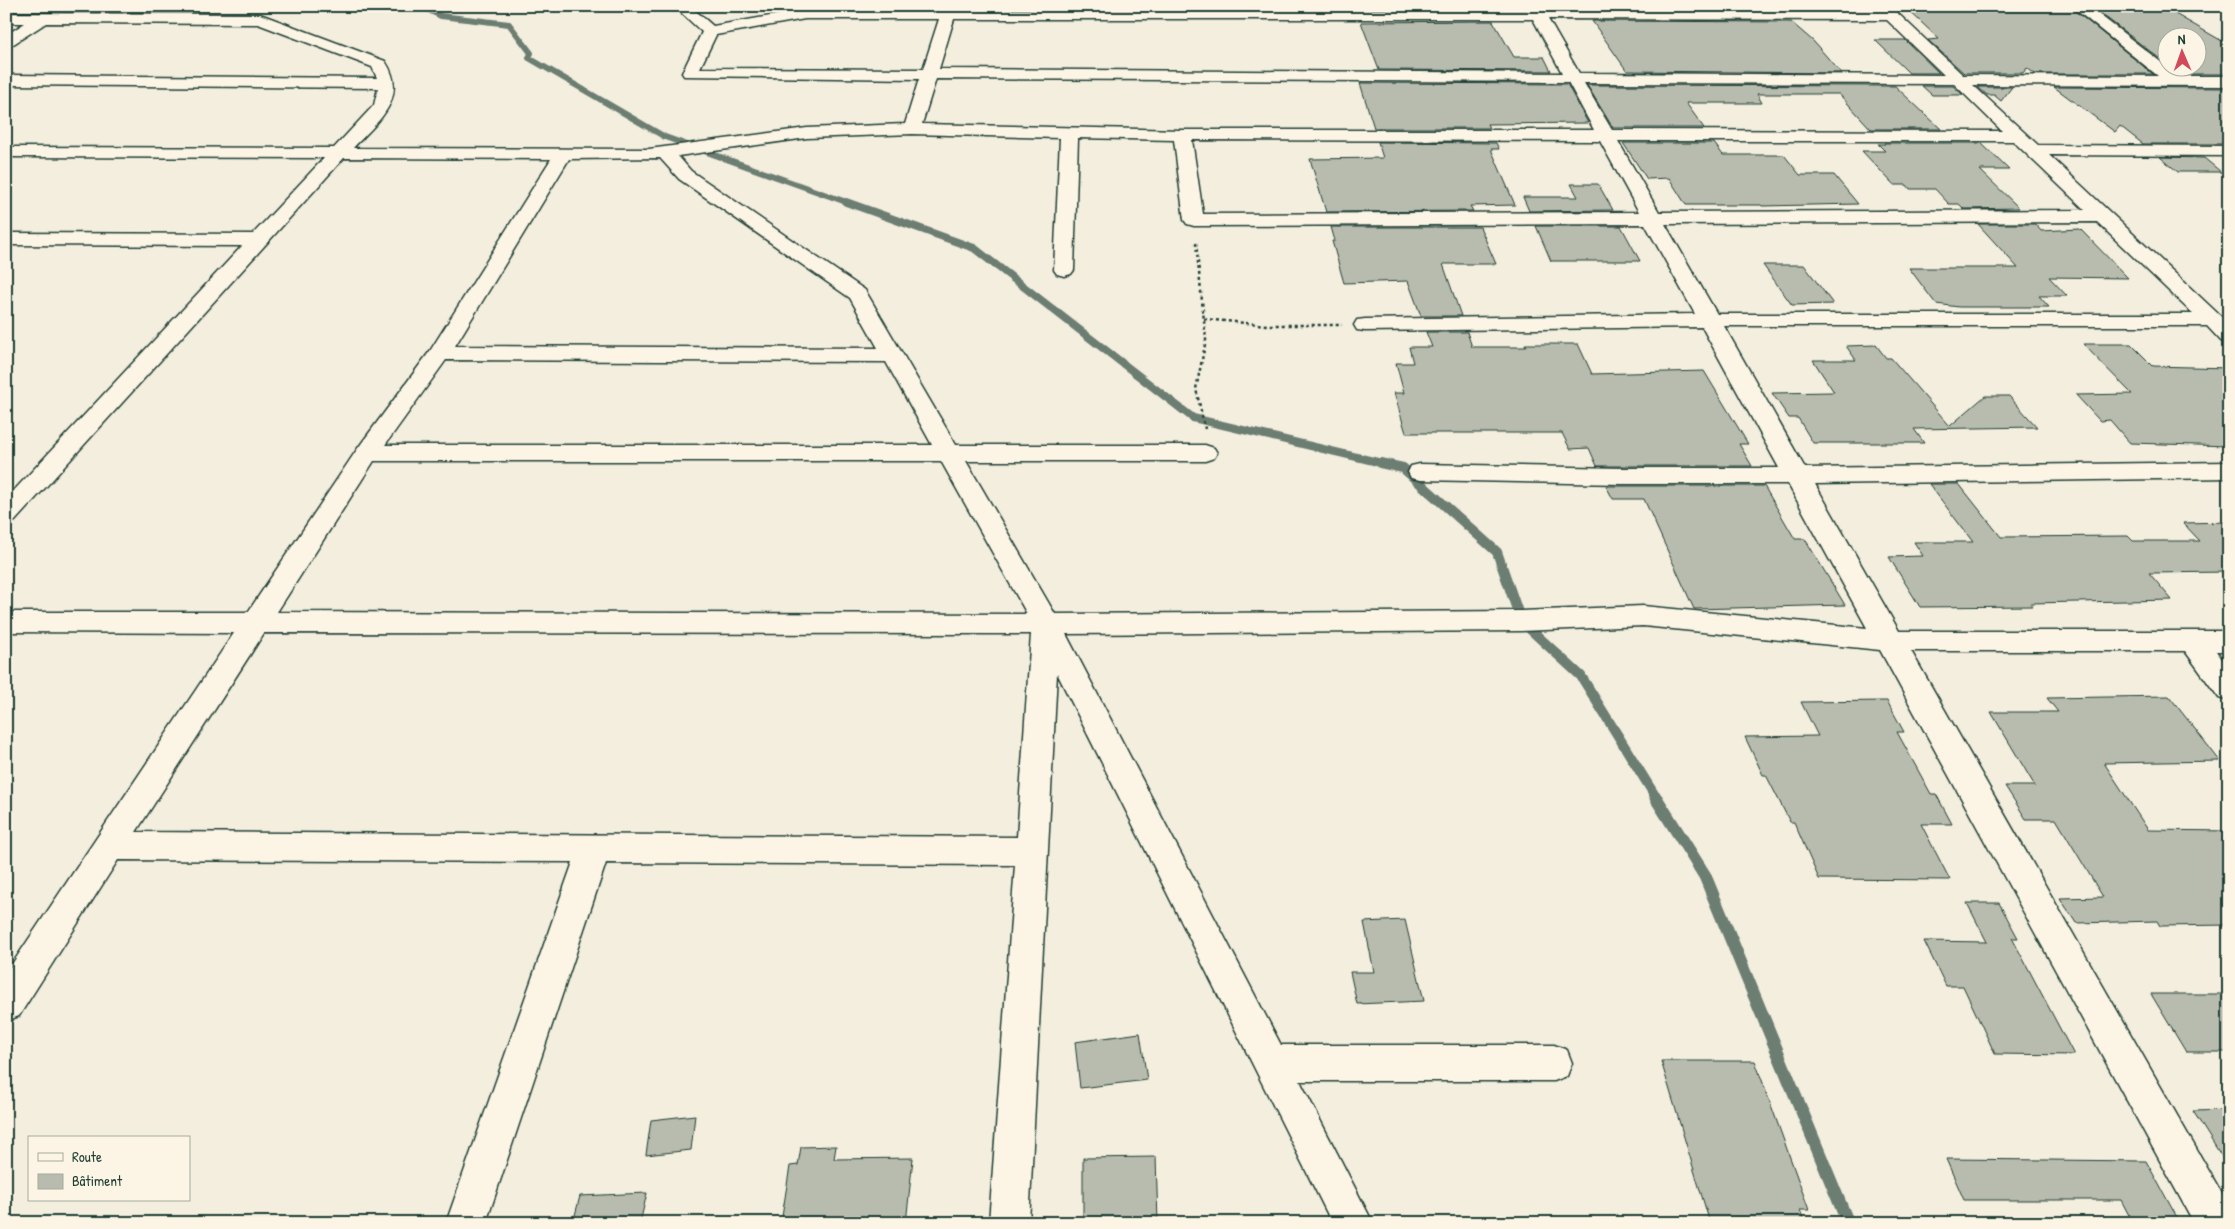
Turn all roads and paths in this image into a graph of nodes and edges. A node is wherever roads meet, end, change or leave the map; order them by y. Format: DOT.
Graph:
graph roads {
  1 [pos="60,6"];
  2 [pos="213,6"];
  3 [pos="681,6"];
  4 [pos="844,6"];
  5 [pos="2078,6"];
  6 [pos="950,10"];
  7 [pos="1536,11"];
  8 [pos="1886,11"];
  9 [pos="805,14"];
  10 [pos="6,18"];
  11 [pos="42,18"];
  12 [pos="197,19"];
  13 [pos="710,31"];
  14 [pos="6,42"];
  15 [pos="931,74"];
  16 [pos="1574,78"];
  17 [pos="6,80"];
  18 [pos="1958,80"];
  19 [pos="2175,81"];
  20 [pos="2229,81"];
  21 [pos="387,83"];
  22 [pos="912,130"];
  23 [pos="1069,133"];
  24 [pos="1182,135"];
  25 [pos="1606,136"];
  26 [pos="2017,136"];
  27 [pos="2032,150"];
  28 [pos="673,151"];
  29 [pos="2229,151"];
  30 [pos="6,152"];
  31 [pos="340,154"];
  32 [pos="563,154"];
  33 [pos="2102,216"];
  34 [pos="1652,218"];
  35 [pos="1194,220"];
  36 [pos="260,240"];
  37 [pos="10,242"];
  38 [pos="1064,270"];
  39 [pos="1204,319"];
  40 [pos="1710,320"];
  41 [pos="2212,320"];
  42 [pos="1365,325"];
  43 [pos="2229,336"];
  44 [pos="440,353"];
  45 [pos="892,356"];
  46 [pos="367,453"];
  47 [pos="949,453"];
  48 [pos="1205,453"];
  49 [pos="2229,470"];
  50 [pos="1420,472"];
  51 [pos="1797,477"];
  52 [pos="6,515"];
  53 [pos="6,622"];
  54 [pos="256,622"];
  55 [pos="1046,623"];
  56 [pos="1890,641"];
  57 [pos="2194,641"];
  58 [pos="2229,641"];
  59 [pos="2229,690"];
  60 [pos="110,846"];
  61 [pos="594,849"];
  62 [pos="1032,851"];
  63 [pos="6,1004"];
  64 [pos="1270,1063"];
  65 [pos="1554,1063"];
  66 [pos="466,1223"];
  67 [pos="1009,1223"];
  68 [pos="1353,1223"];
  69 [pos="2216,1223"];
  1 -- 11 [label="street"];
  2 -- 12 [label="street"];
  3 -- 13 [label="street"];
  4 -- 9 [label="street"];
  5 -- 19 [label="street"];
  6 -- 7 [label="street"];
  6 -- 9 [label="street"];
  6 -- 15 [label="street"];
  7 -- 8 [label="street"];
  7 -- 16 [label="street"];
  8 -- 18 [label="street"];
  9 -- 13 [label="street"];
  10 -- 11 [label="street"];
  11 -- 12 [label="street"];
  11 -- 14 [label="street"];
  12 -- 21 [label="street"];
  13 -- 15 [label="street"];
  15 -- 16 [label="street"];
  15 -- 22 [label="street"];
  16 -- 18 [label="street"];
  16 -- 25 [label="street"];
  17 -- 21 [label="street"];
  18 -- 19 [label="street"];
  18 -- 26 [label="street"];
  19 -- 20 [label="street"];
  21 -- 31 [label="street"];
  22 -- 23 [label="street"];
  22 -- 28 [label="street"];
  23 -- 24 [label="street"];
  23 -- 38 [label="street"];
  24 -- 25 [label="street"];
  24 -- 35 [label="street"];
  25 -- 26 [label="street"];
  25 -- 34 [label="street"];
  26 -- 27 [label="street"];
  27 -- 29 [label="street"];
  27 -- 33 [label="street"];
  28 -- 32 [label="street"];
  28 -- 45 [label="street"];
  30 -- 31 [label="street"];
  31 -- 32 [label="street"];
  31 -- 36 [label="street"];
  32 -- 44 [label="street"];
  33 -- 34 [label="street"];
  33 -- 41 [label="street"];
  34 -- 35 [label="street"];
  34 -- 40 [label="street"];
  35 -- 39 [label="path"];
  36 -- 37 [label="street"];
  36 -- 52 [label="street"];
  39 -- 42 [label="path"];
  39 -- 48 [label="path"];
  40 -- 41 [label="street"];
  40 -- 42 [label="street"];
  40 -- 51 [label="street"];
  41 -- 43 [label="street"];
  44 -- 45 [label="street"];
  44 -- 46 [label="street"];
  45 -- 47 [label="street"];
  46 -- 47 [label="street"];
  46 -- 54 [label="street"];
  47 -- 48 [label="street"];
  47 -- 55 [label="street"];
  49 -- 51 [label="street"];
  50 -- 51 [label="street"];
  51 -- 56 [label="street"];
  53 -- 54 [label="street"];
  54 -- 55 [label="street"];
  54 -- 60 [label="street"];
  55 -- 56 [label="street"];
  55 -- 62 [label="street"];
  55 -- 64 [label="street"];
  56 -- 57 [label="street"];
  56 -- 69 [label="street"];
  57 -- 58 [label="street"];
  57 -- 59 [label="street"];
  60 -- 61 [label="street"];
  60 -- 63 [label="street"];
  61 -- 62 [label="street"];
  61 -- 66 [label="street"];
  62 -- 67 [label="street"];
  64 -- 65 [label="street"];
  64 -- 68 [label="street"];
}
